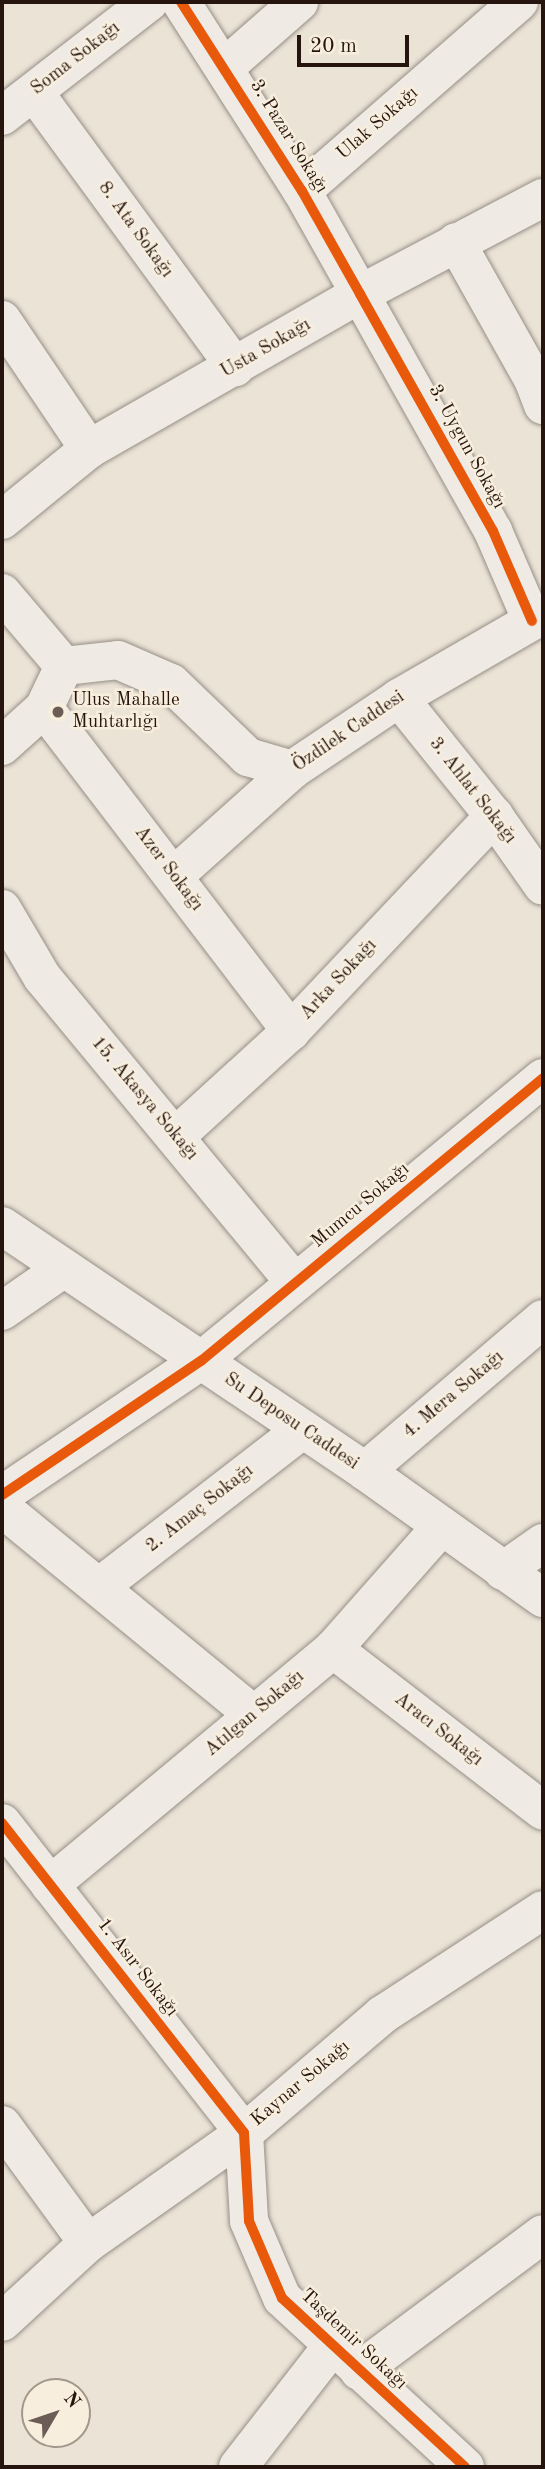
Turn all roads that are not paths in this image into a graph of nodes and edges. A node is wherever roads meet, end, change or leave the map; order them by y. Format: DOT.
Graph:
graph roads {
  1 [pos="149,2"];
  2 [pos="181,2"];
  3 [pos="299,2"];
  4 [pos="519,2"];
  5 [pos="224,68"];
  6 [pos="34,92"];
  7 [pos="2,117"];
  8 [pos="302,191"];
  9 [pos="543,198"];
  10 [pos="456,242"];
  11 [pos="360,294"];
  12 [pos="2,320"];
  13 [pos="235,367"];
  14 [pos="543,405"];
  15 [pos="89,449"];
  16 [pos="2,520"];
  17 [pos="2,593"];
  18 [pos="538,618"];
  19 [pos="64,666"];
  20 [pos="399,698"];
  21 [pos="44,708"];
  22 [pos="2,746"];
  23 [pos="292,769"];
  24 [pos="494,816"];
  25 [pos="174,876"];
  26 [pos="543,886"];
  27 [pos="2,909"];
  28 [pos="291,1031"];
  29 [pos="543,1078"];
  30 [pos="176,1136"];
  31 [pos="2,1226"];
  32 [pos="64,1268"];
  33 [pos="295,1283"];
  34 [pos="2,1311"];
  35 [pos="543,1319"];
  36 [pos="201,1361"];
  37 [pos="302,1430"];
  38 [pos="365,1471"];
  39 [pos="2,1495"];
  40 [pos="2,1508"];
  41 [pos="442,1526"];
  42 [pos="543,1543"];
  43 [pos="503,1571"];
  44 [pos="99,1587"];
  45 [pos="543,1598"];
  46 [pos="333,1649"];
  47 [pos="254,1715"];
  48 [pos="543,1811"];
  49 [pos="7,1839"];
  50 [pos="50,1885"];
  51 [pos="543,1909"];
  52 [pos="2,2125"];
  53 [pos="244,2133"];
  54 [pos="543,2234"];
  55 [pos="88,2243"];
  56 [pos="2,2322"];
  57 [pos="346,2358"];
  58 [pos="447,2460"];
  59 [pos="238,2467"];
  1 -- 6 [label="street, Soma Sokağı"];
  2 -- 5 [label="street, 3. Pazar Sokağı"];
  3 -- 5 [label="street"];
  4 -- 8 [label="street, Ulak Sokağı"];
  5 -- 8 [label="street, 3. Pazar Sokağı"];
  6 -- 7 [label="street, Soma Sokağı"];
  6 -- 13 [label="street, 8. Ata Sokağı"];
  8 -- 11 [label="street, 3. Pazar Sokağı"];
  9 -- 10 [label="street, Usta Sokağı"];
  10 -- 11 [label="street, Usta Sokağı"];
  10 -- 14 [label="street"];
  11 -- 13 [label="street, Usta Sokağı"];
  11 -- 18 [label="street, 3. Uygun Sokağı"];
  12 -- 15 [label="street"];
  13 -- 15 [label="street, Usta Sokağı"];
  15 -- 16 [label="street, Usta Sokağı"];
  17 -- 19 [label="street"];
  18 -- 20 [label="street, Özdilek Caddesi"];
  19 -- 21 [label="street"];
  19 -- 23 [label="street"];
  20 -- 23 [label="street, Özdilek Caddesi"];
  20 -- 24 [label="street, 3. Ahlat Sokağı"];
  21 -- 22 [label="street"];
  21 -- 25 [label="street, Azer Sokağı"];
  23 -- 25 [label="street, Özdilek Caddesi"];
  24 -- 26 [label="street, 3. Ahlat Sokağı"];
  24 -- 28 [label="street, Arka Sokağı"];
  25 -- 28 [label="street, Azer Sokağı"];
  27 -- 30 [label="street, 15. Akasya Sokağı"];
  28 -- 30 [label="street, Arka Sokağı"];
  29 -- 33 [label="street, Mumcu Sokağı"];
  30 -- 33 [label="street, 15. Akasya Sokağı"];
  31 -- 32 [label="street, Su Deposu Caddesi"];
  32 -- 34 [label="street"];
  32 -- 36 [label="street, Su Deposu Caddesi"];
  33 -- 36 [label="street, Mumcu Sokağı"];
  35 -- 38 [label="street, 4. Mera Sokağı"];
  36 -- 37 [label="street, Su Deposu Caddesi"];
  36 -- 39 [label="street, Mumcu Sokağı"];
  37 -- 38 [label="street, Su Deposu Caddesi"];
  37 -- 44 [label="street, 2. Amaç Sokağı"];
  38 -- 41 [label="street, Su Deposu Caddesi"];
  40 -- 44 [label="street"];
  41 -- 43 [label="street, Su Deposu Caddesi"];
  41 -- 46 [label="street, Atılgan Sokağı"];
  42 -- 43 [label="street"];
  43 -- 45 [label="street, Su Deposu Caddesi"];
  44 -- 47 [label="street"];
  46 -- 47 [label="street, Atılgan Sokağı"];
  46 -- 48 [label="street, Aracı Sokağı"];
  47 -- 50 [label="street, Atılgan Sokağı"];
  49 -- 50 [label="street, 1. Asır Sokağı"];
  50 -- 53 [label="street, 1. Asır Sokağı"];
  51 -- 53 [label="street, Kaynar Sokağı"];
  52 -- 55 [label="street"];
  53 -- 55 [label="street, Kaynar Sokağı"];
  53 -- 57 [label="street, Taşdemir Sokağı"];
  54 -- 57 [label="street"];
  55 -- 56 [label="street, Kaynar Sokağı"];
  57 -- 58 [label="street, Taşdemir Sokağı"];
  57 -- 59 [label="street"];
}
